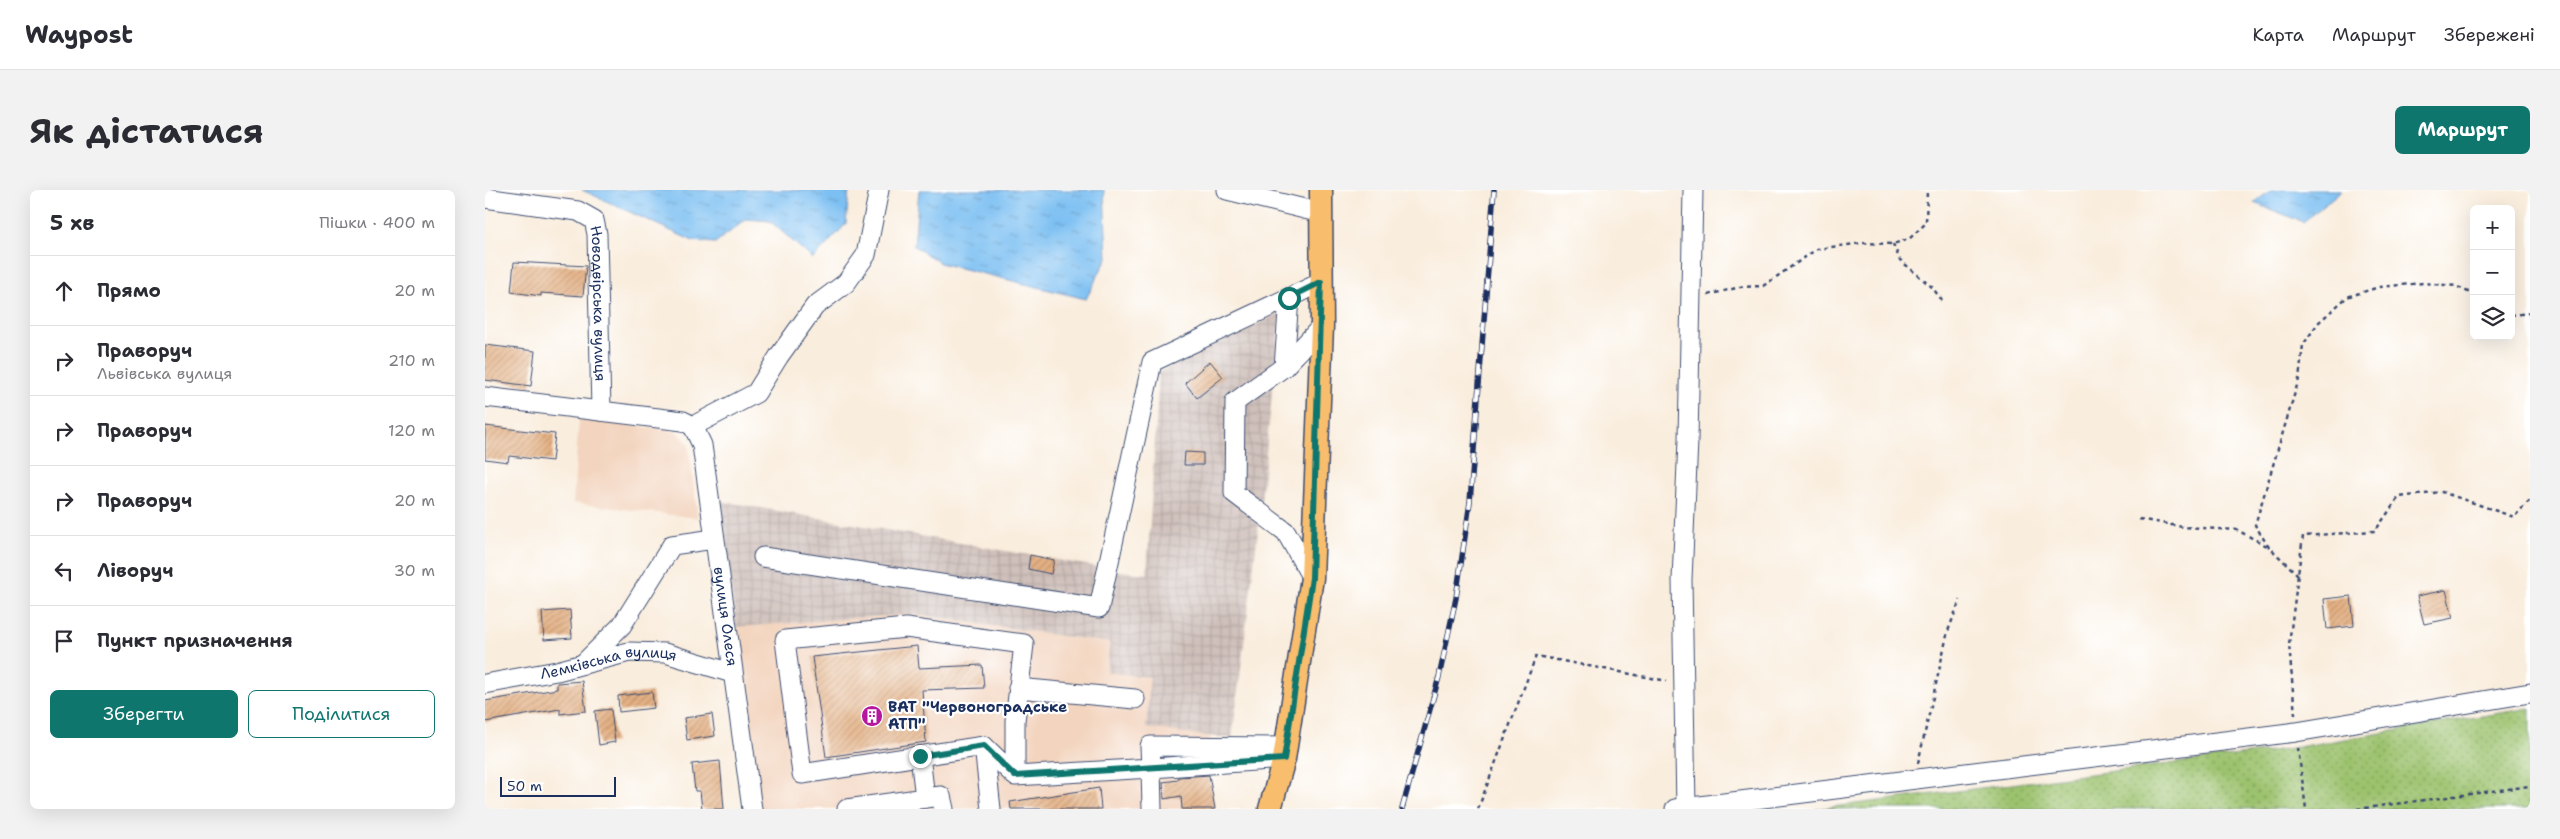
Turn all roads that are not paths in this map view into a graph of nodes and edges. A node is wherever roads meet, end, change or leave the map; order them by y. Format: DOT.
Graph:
graph roads {
  1 [pos="879,190"];
  2 [pos="1227,190"];
  3 [pos="1321,190"];
  4 [pos="1693,190"];
  5 [pos="485,198"];
  6 [pos="1321,213"];
  7 [pos="1321,282"];
  8 [pos="1289,298"];
  9 [pos="1322,326"];
  10 [pos="1284,367"];
  11 [pos="485,397"];
  12 [pos="601,411"];
  13 [pos="693,426"];
  14 [pos="715,539"];
  15 [pos="763,557"];
  16 [pos="1312,578"];
  17 [pos="584,663"];
  18 [pos="731,673"];
  19 [pos="485,684"];
  20 [pos="1018,688"];
  21 [pos="2530,693"];
  22 [pos="1135,699"];
  23 [pos="984,746"];
  24 [pos="1285,753"];
  25 [pos="920,756"];
  26 [pos="1151,768"];
  27 [pos="1015,776"];
  28 [pos="925,798"];
  29 [pos="1681,808"];
  30 [pos="752,809"];
  31 [pos="847,809"];
  32 [pos="944,809"];
  33 [pos="991,809"];
  34 [pos="1152,809"];
  35 [pos="1270,809"];
  1 -- 13 [label="street"];
  2 -- 6 [label="street"];
  3 -- 6 [label="main road"];
  4 -- 29 [label="street"];
  5 -- 12 [label="street, Новодвірська вулиця"];
  6 -- 7 [label="main road"];
  7 -- 8 [label="street"];
  7 -- 9 [label="main road"];
  8 -- 10 [label="street"];
  8 -- 15 [label="street"];
  9 -- 10 [label="street"];
  9 -- 16 [label="main road"];
  10 -- 16 [label="street"];
  11 -- 12 [label="street"];
  12 -- 13 [label="street"];
  13 -- 14 [label="street, вулиця Олеся"];
  14 -- 17 [label="street"];
  14 -- 18 [label="street, вулиця Олеся"];
  16 -- 24 [label="main road"];
  17 -- 18 [label="street, Лемківська вулиця"];
  17 -- 19 [label="street, Лемківська вулиця"];
  18 -- 30 [label="street, вулиця Олеся"];
  20 -- 22 [label="street"];
  20 -- 25 [label="street"];
  20 -- 27 [label="street"];
  21 -- 29 [label="street"];
  23 -- 25 [label="street"];
  23 -- 27 [label="street"];
  23 -- 33 [label="street"];
  24 -- 26 [label="street"];
  24 -- 35 [label="main road"];
  25 -- 28 [label="street"];
  26 -- 27 [label="street"];
  26 -- 34 [label="street"];
  28 -- 31 [label="street"];
  28 -- 32 [label="street"];
}
